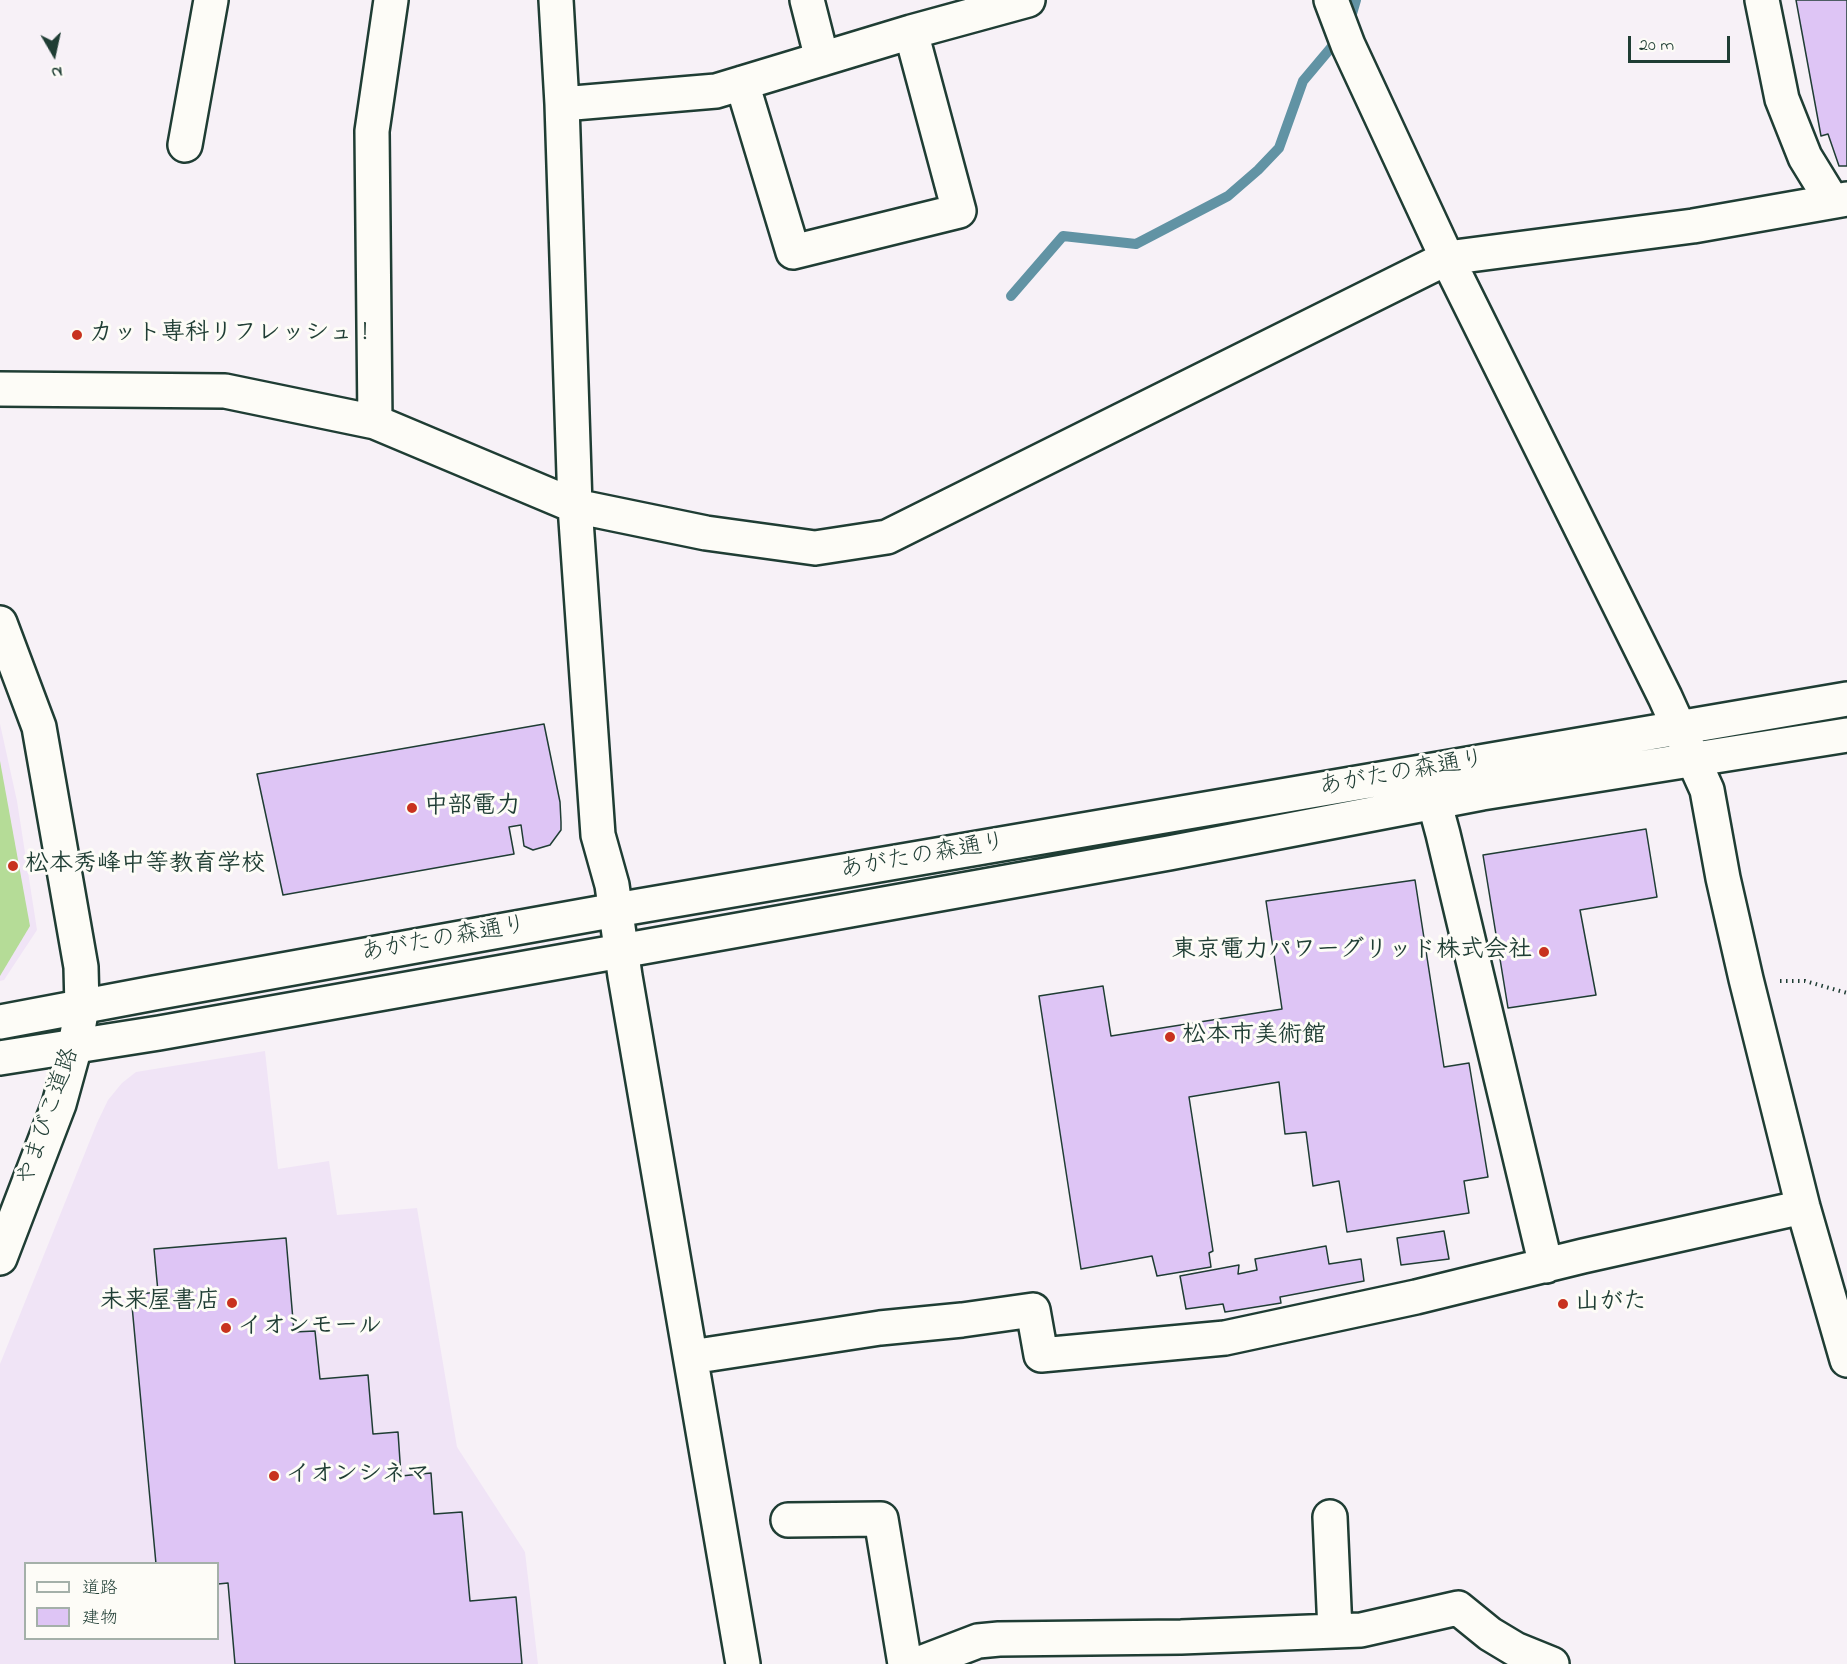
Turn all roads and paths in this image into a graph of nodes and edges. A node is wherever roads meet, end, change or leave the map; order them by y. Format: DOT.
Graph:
graph roads {
  1 [pos="211,0"];
  2 [pos="392,0"];
  3 [pos="556,0"];
  4 [pos="807,0"];
  5 [pos="1028,0"];
  6 [pos="1762,0"];
  7 [pos="976,7"];
  8 [pos="1339,22"];
  9 [pos="911,32"];
  10 [pos="822,59"];
  11 [pos="742,83"];
  12 [pos="562,104"];
  13 [pos="184,145"];
  14 [pos="1839,200"];
  15 [pos="1447,258"];
  16 [pos="0,389"];
  17 [pos="375,422"];
  18 [pos="575,506"];
  19 [pos="0,623"];
  20 [pos="1847,699"];
  21 [pos="1678,727"];
  22 [pos="1847,735"];
  23 [pos="1693,759"];
  24 [pos="1425,770"];
  25 [pos="1434,802"];
  26 [pos="616,910"];
  27 [pos="621,951"];
  28 [pos="1746,979"];
  29 [pos="1847,993"];
  30 [pos="82,1007"];
  31 [pos="0,1022"];
  32 [pos="75,1047"];
  33 [pos="0,1058"];
  34 [pos="1803,1207"];
  35 [pos="0,1258"];
  36 [pos="1546,1266"];
  37 [pos="691,1357"];
  38 [pos="1847,1360"];
  39 [pos="1330,1516"];
  40 [pos="788,1520"];
  41 [pos="1335,1631"];
  42 [pos="743,1664"];
  43 [pos="905,1664"];
  44 [pos="918,1664"];
  45 [pos="1552,1664"];
  1 -- 13 [label="street"];
  2 -- 17 [label="street"];
  3 -- 12 [label="street"];
  4 -- 10 [label="street"];
  5 -- 7 [label="street"];
  6 -- 14 [label="street"];
  7 -- 9 [label="street"];
  8 -- 15 [label="street"];
  9 -- 10 [label="street"];
  9 -- 11 [label="street"];
  10 -- 11 [label="street"];
  11 -- 12 [label="street"];
  12 -- 18 [label="street"];
  14 -- 15 [label="street"];
  15 -- 18 [label="street"];
  15 -- 21 [label="street"];
  16 -- 17 [label="street"];
  17 -- 18 [label="street"];
  18 -- 26 [label="street"];
  19 -- 30 [label="street, やまびこ道路"];
  20 -- 21 [label="street, あがたの森通り"];
  21 -- 23 [label="street"];
  21 -- 24 [label="street, あがたの森通り"];
  22 -- 23 [label="street, あがたの森通り"];
  23 -- 25 [label="street, あがたの森通り"];
  23 -- 28 [label="street"];
  24 -- 25 [label="street"];
  24 -- 26 [label="street, あがたの森通り"];
  25 -- 27 [label="street, あがたの森通り"];
  25 -- 36 [label="street"];
  26 -- 27 [label="street"];
  26 -- 30 [label="street, あがたの森通り"];
  27 -- 32 [label="street, あがたの森通り"];
  27 -- 37 [label="street"];
  28 -- 29 [label="path"];
  28 -- 34 [label="street"];
  30 -- 31 [label="street, あがたの森通り"];
  30 -- 32 [label="street, やまびこ道路"];
  32 -- 33 [label="street, あがたの森通り"];
  32 -- 35 [label="street, やまびこ道路"];
  34 -- 36 [label="street"];
  34 -- 38 [label="street"];
  36 -- 37 [label="street"];
  37 -- 42 [label="street"];
  39 -- 41 [label="street"];
  40 -- 43 [label="street"];
  41 -- 44 [label="street"];
  41 -- 45 [label="street"];
}
